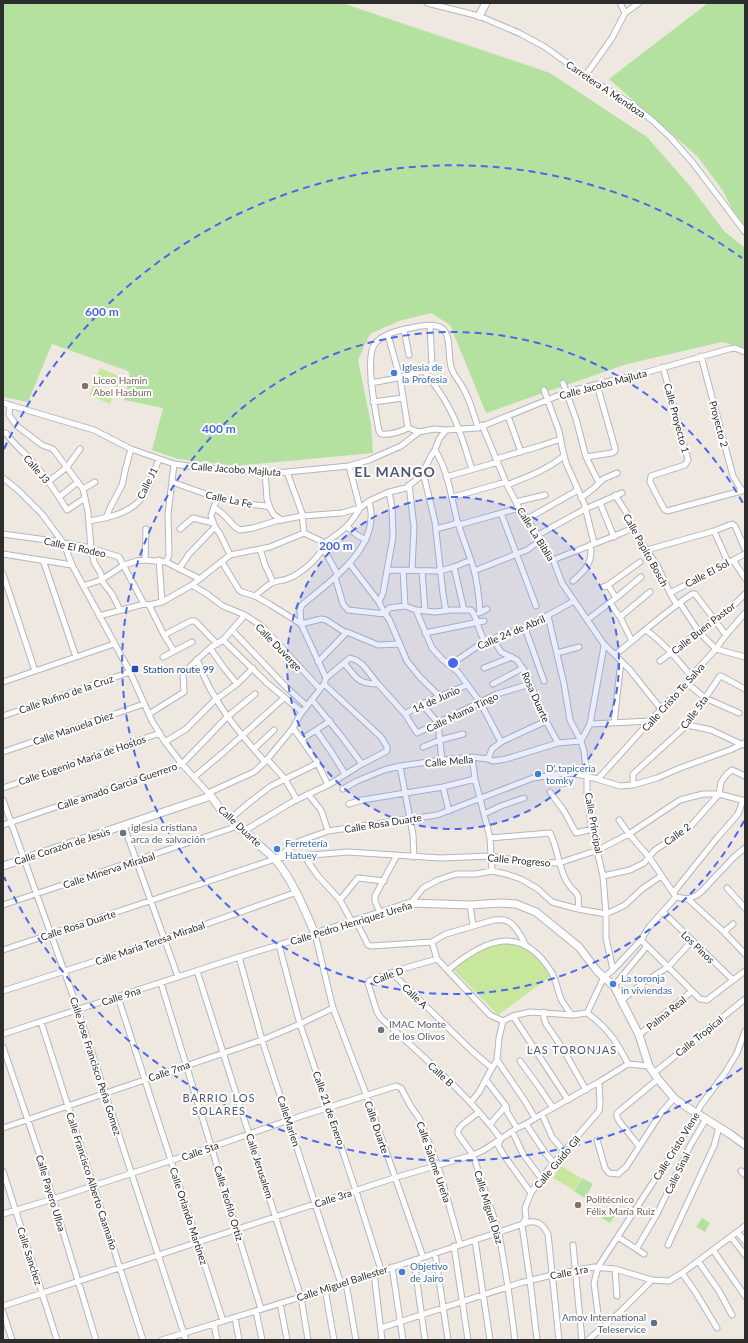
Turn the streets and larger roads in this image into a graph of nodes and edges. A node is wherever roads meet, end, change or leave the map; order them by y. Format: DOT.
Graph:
graph roads {
  1 [pos="427,3"];
  2 [pos="486,3"];
  3 [pos="620,3"];
  4 [pos="639,3"];
  5 [pos="625,13"];
  6 [pos="479,16"];
  7 [pos="585,76"];
  8 [pos="745,232"];
  9 [pos="430,326"];
  10 [pos="404,330"];
  11 [pos="388,335"];
  12 [pos="744,352"];
  13 [pos="409,355"];
  14 [pos="701,356"];
  15 [pos="745,358"];
  16 [pos="663,368"];
  17 [pos="423,370"];
  18 [pos="400,378"];
  19 [pos="371,383"];
  20 [pos="563,383"];
  21 [pos="597,385"];
  22 [pos="544,390"];
  23 [pos="567,392"];
  24 [pos="403,398"];
  25 [pos="547,400"];
  26 [pos="374,402"];
  27 [pos="3,403"];
  28 [pos="10,405"];
  29 [pos="508,416"];
  30 [pos="480,426"];
  31 [pos="408,428"];
  32 [pos="446,430"];
  33 [pos="458,430"];
  34 [pos="3,432"];
  35 [pos="419,432"];
  36 [pos="561,439"];
  37 [pos="80,449"];
  38 [pos="131,449"];
  39 [pos="435,450"];
  40 [pos="521,452"];
  41 [pos="564,456"];
  42 [pos="586,457"];
  43 [pos="159,459"];
  44 [pos="497,461"];
  45 [pos="174,464"];
  46 [pos="349,466"];
  47 [pos="67,467"];
  48 [pos="472,470"];
  49 [pos="287,472"];
  50 [pos="423,472"];
  51 [pos="265,473"];
  52 [pos="617,473"];
  53 [pos="446,477"];
  54 [pos="3,478"];
  55 [pos="48,482"];
  56 [pos="78,482"];
  57 [pos="95,482"];
  58 [pos="172,482"];
  59 [pos="507,483"];
  60 [pos="599,483"];
  61 [pos="409,485"];
  62 [pos="83,489"];
  63 [pos="578,490"];
  64 [pos="743,490"];
  65 [pos="389,492"];
  66 [pos="622,493"];
  67 [pos="545,495"];
  68 [pos="615,495"];
  69 [pos="59,497"];
  70 [pos="453,497"];
  71 [pos="85,498"];
  72 [pos="217,498"];
  73 [pos="581,498"];
  74 [pos="369,501"];
  75 [pos="516,502"];
  76 [pos="600,503"];
  77 [pos="214,507"];
  78 [pos="270,508"];
  79 [pos="360,508"];
  80 [pos="519,508"];
  81 [pos="585,509"];
  82 [pos="501,513"];
  83 [pos="302,516"];
  84 [pos="106,518"];
  85 [pos="527,519"];
  86 [pos="282,520"];
  87 [pos="89,521"];
  88 [pos="459,524"];
  89 [pos="214,525"];
  90 [pos="347,527"];
  91 [pos="632,528"];
  92 [pos="146,529"];
  93 [pos="180,529"];
  94 [pos="436,529"];
  95 [pos="714,531"];
  96 [pos="304,533"];
  97 [pos="3,534"];
  98 [pos="540,537"];
  99 [pos="614,537"];
  100 [pos="366,540"];
  101 [pos="64,544"];
  102 [pos="592,544"];
  103 [pos="324,546"];
  104 [pos="91,548"];
  105 [pos="260,549"];
  106 [pos="745,549"];
  107 [pos="647,550"];
  108 [pos="3,554"];
  109 [pos="745,554"];
  110 [pos="516,555"];
  111 [pos="230,556"];
  112 [pos="43,560"];
  113 [pos="145,560"];
  114 [pos="159,560"];
  115 [pos="471,560"];
  116 [pos="553,560"];
  117 [pos="731,561"];
  118 [pos="166,562"];
  119 [pos="222,562"];
  120 [pos="349,562"];
  121 [pos="640,562"];
  122 [pos="72,565"];
  123 [pos="124,565"];
  124 [pos="454,567"];
  125 [pos="179,568"];
  126 [pos="388,570"];
  127 [pos="403,570"];
  128 [pos="412,570"];
  129 [pos="440,570"];
  130 [pos="422,571"];
  131 [pos="474,571"];
  132 [pos="3,574"];
  133 [pos="337,576"];
  134 [pos="641,577"];
  135 [pos="745,578"];
  136 [pos="200,579"];
  137 [pos="101,580"];
  138 [pos="573,581"];
  139 [pos="273,582"];
  140 [pos="192,585"];
  141 [pos="83,586"];
  142 [pos="650,592"];
  143 [pos="670,593"];
  144 [pos="745,594"];
  145 [pos="255,596"];
  146 [pos="616,598"];
  147 [pos="574,600"];
  148 [pos="162,602"];
  149 [pos="379,602"];
  150 [pos="610,603"];
  151 [pos="146,604"];
  152 [pos="678,604"];
  153 [pos="405,606"];
  154 [pos="536,606"];
  155 [pos="487,609"];
  156 [pos="120,610"];
  157 [pos="416,610"];
  158 [pos="464,610"];
  159 [pos="424,611"];
  160 [pos="446,611"];
  161 [pos="480,612"];
  162 [pos="385,614"];
  163 [pos="474,614"];
  164 [pos="99,616"];
  165 [pos="245,616"];
  166 [pos="548,616"];
  167 [pos="620,617"];
  168 [pos="744,617"];
  169 [pos="588,620"];
  170 [pos="714,620"];
  171 [pos="484,621"];
  172 [pos="476,622"];
  173 [pos="301,624"];
  174 [pos="524,628"];
  175 [pos="232,630"];
  176 [pos="646,630"];
  177 [pos="699,632"];
  178 [pos="346,633"];
  179 [pos="425,633"];
  180 [pos="164,635"];
  181 [pos="726,635"];
  182 [pos="493,639"];
  183 [pos="223,640"];
  184 [pos="485,641"];
  185 [pos="632,641"];
  186 [pos="192,642"];
  187 [pos="603,643"];
  188 [pos="114,644"];
  189 [pos="217,644"];
  190 [pos="400,644"];
  191 [pos="579,647"];
  192 [pos="210,648"];
  193 [pos="716,649"];
  194 [pos="174,651"];
  195 [pos="672,652"];
  196 [pos="557,653"];
  197 [pos="615,655"];
  198 [pos="76,657"];
  199 [pos="163,657"];
  200 [pos="512,657"];
  201 [pos="745,657"];
  202 [pos="197,659"];
  203 [pos="621,661"];
  204 [pos="660,661"];
  205 [pos="318,662"];
  206 [pos="344,663"];
  207 [pos="450,665"];
  208 [pos="252,668"];
  209 [pos="484,668"];
  210 [pos="523,668"];
  211 [pos="35,671"];
  212 [pos="130,672"];
  213 [pos="691,676"];
  214 [pos="325,681"];
  215 [pos="544,681"];
  216 [pos="3,682"];
  217 [pos="687,683"];
  218 [pos="237,684"];
  219 [pos="378,684"];
  220 [pos="493,684"];
  221 [pos="530,684"];
  222 [pos="467,685"];
  223 [pos="320,689"];
  224 [pos="745,689"];
  225 [pos="255,694"];
  226 [pos="439,696"];
  227 [pos="284,698"];
  228 [pos="706,698"];
  229 [pos="216,700"];
  230 [pos="312,700"];
  231 [pos="480,702"];
  232 [pos="144,704"];
  233 [pos="422,704"];
  234 [pos="307,706"];
  235 [pos="661,709"];
  236 [pos="302,712"];
  237 [pos="149,714"];
  238 [pos="405,714"];
  239 [pos="739,714"];
  240 [pos="3,716"];
  241 [pos="227,717"];
  242 [pos="330,721"];
  243 [pos="546,721"];
  244 [pos="651,721"];
  245 [pos="438,723"];
  246 [pos="614,723"];
  247 [pos="590,724"];
  248 [pos="687,725"];
  249 [pos="293,728"];
  250 [pos="274,730"];
  251 [pos="316,730"];
  252 [pos="160,733"];
  253 [pos="463,734"];
  254 [pos="242,736"];
  255 [pos="302,739"];
  256 [pos="440,740"];
  257 [pos="581,741"];
  258 [pos="165,742"];
  259 [pos="501,742"];
  260 [pos="558,743"];
  261 [pos="744,743"];
  262 [pos="423,747"];
  263 [pos="254,749"];
  264 [pos="3,752"];
  265 [pos="472,757"];
  266 [pos="488,759"];
  267 [pos="266,760"];
  268 [pos="442,760"];
  269 [pos="182,764"];
  270 [pos="318,764"];
  271 [pos="362,764"];
  272 [pos="400,766"];
  273 [pos="345,774"];
  274 [pos="587,776"];
  275 [pos="745,776"];
  276 [pos="194,777"];
  277 [pos="285,779"];
  278 [pos="475,779"];
  279 [pos="598,779"];
  280 [pos="328,784"];
  281 [pos="633,785"];
  282 [pos="443,787"];
  283 [pos="3,788"];
  284 [pos="343,789"];
  285 [pos="550,792"];
  286 [pos="405,793"];
  287 [pos="308,794"];
  288 [pos="719,794"];
  289 [pos="209,795"];
  290 [pos="480,798"];
  291 [pos="524,798"];
  292 [pos="3,800"];
  293 [pos="297,800"];
  294 [pos="744,801"];
  295 [pos="349,804"];
  296 [pos="449,811"];
  297 [pos="484,814"];
  298 [pos="230,818"];
  299 [pos="410,818"];
  300 [pos="619,820"];
  301 [pos="11,822"];
  302 [pos="3,825"];
  303 [pos="124,826"];
  304 [pos="241,829"];
  305 [pos="592,829"];
  306 [pos="328,831"];
  307 [pos="629,834"];
  308 [pos="490,838"];
  309 [pos="745,848"];
  310 [pos="598,850"];
  311 [pos="397,855"];
  312 [pos="304,856"];
  313 [pos="491,856"];
  314 [pos="414,857"];
  315 [pos="648,857"];
  316 [pos="24,859"];
  317 [pos="275,859"];
  318 [pos="137,861"];
  319 [pos="559,863"];
  320 [pos="3,866"];
  321 [pos="492,872"];
  322 [pos="603,876"];
  323 [pos="661,876"];
  324 [pos="384,881"];
  325 [pos="727,888"];
  326 [pos="296,892"];
  327 [pos="36,894"];
  328 [pos="674,895"];
  329 [pos="688,899"];
  330 [pos="151,900"];
  331 [pos="340,900"];
  332 [pos="411,903"];
  333 [pos="3,905"];
  334 [pos="470,905"];
  335 [pos="745,908"];
  336 [pos="578,910"];
  337 [pos="663,912"];
  338 [pos="380,914"];
  339 [pos="606,914"];
  340 [pos="354,922"];
  341 [pos="733,924"];
  342 [pos="473,926"];
  343 [pos="724,932"];
  344 [pos="51,934"];
  345 [pos="315,934"];
  346 [pos="164,939"];
  347 [pos="641,940"];
  348 [pos="692,941"];
  349 [pos="432,942"];
  350 [pos="279,945"];
  351 [pos="526,946"];
  352 [pos="647,946"];
  353 [pos="3,950"];
  354 [pos="745,954"];
  355 [pos="239,957"];
  356 [pos="437,959"];
  357 [pos="668,967"];
  358 [pos="198,970"];
  359 [pos="448,970"];
  360 [pos="613,970"];
  361 [pos="64,972"];
  362 [pos="745,972"];
  363 [pos="392,973"];
  364 [pos="178,977"];
  365 [pos="604,977"];
  366 [pos="733,980"];
  367 [pos="161,983"];
  368 [pos="614,986"];
  369 [pos="3,991"];
  370 [pos="692,991"];
  371 [pos="118,997"];
  372 [pos="745,999"];
  373 [pos="622,1000"];
  374 [pos="333,1008"];
  375 [pos="78,1010"];
  376 [pos="377,1012"];
  377 [pos="544,1012"];
  378 [pos="587,1013"];
  379 [pos="572,1014"];
  380 [pos="513,1016"];
  381 [pos="503,1021"];
  382 [pos="41,1022"];
  383 [pos="300,1024"];
  384 [pos="745,1031"];
  385 [pos="3,1034"];
  386 [pos="639,1035"];
  387 [pos="262,1040"];
  388 [pos="3,1048"];
  389 [pos="224,1053"];
  390 [pos="497,1060"];
  391 [pos="520,1061"];
  392 [pos="628,1064"];
  393 [pos="186,1065"];
  394 [pos="649,1066"];
  395 [pos="492,1068"];
  396 [pos="656,1076"];
  397 [pos="145,1080"];
  398 [pos="486,1080"];
  399 [pos="599,1082"];
  400 [pos="396,1086"];
  401 [pos="586,1090"];
  402 [pos="105,1093"];
  403 [pos="366,1094"];
  404 [pos="674,1098"];
  405 [pos="568,1100"];
  406 [pos="470,1102"];
  407 [pos="68,1106"];
  408 [pos="328,1106"];
  409 [pos="506,1106"];
  410 [pos="553,1108"];
  411 [pos="479,1112"];
  412 [pos="698,1113"];
  413 [pos="542,1114"];
  414 [pos="535,1118"];
  415 [pos="706,1119"];
  416 [pos="27,1120"];
  417 [pos="289,1120"];
  418 [pos="490,1124"];
  419 [pos="526,1124"];
  420 [pos="719,1127"];
  421 [pos="3,1128"];
  422 [pos="514,1130"];
  423 [pos="249,1133"];
  424 [pos="501,1139"];
  425 [pos="597,1140"];
  426 [pos="745,1145"];
  427 [pos="639,1146"];
  428 [pos="211,1147"];
  429 [pos="564,1151"];
  430 [pos="473,1155"];
  431 [pos="171,1161"];
  432 [pos="554,1163"];
  433 [pos="438,1166"];
  434 [pos="3,1171"];
  435 [pos="132,1173"];
  436 [pos="394,1178"];
  437 [pos="541,1178"];
  438 [pos="93,1186"];
  439 [pos="356,1191"];
  440 [pos="531,1193"];
  441 [pos="53,1200"];
  442 [pos="316,1204"];
  443 [pos="16,1210"];
  444 [pos="3,1214"];
  445 [pos="276,1217"];
  446 [pos="522,1225"];
  447 [pos="745,1226"];
  448 [pos="237,1230"];
  449 [pos="737,1232"];
  450 [pos="499,1233"];
  451 [pos="618,1237"];
  452 [pos="730,1237"];
  453 [pos="474,1240"];
  454 [pos="745,1241"];
  455 [pos="198,1242"];
  456 [pos="460,1244"];
  457 [pos="573,1245"];
  458 [pos="668,1245"];
  459 [pos="454,1246"];
  460 [pos="637,1248"];
  461 [pos="713,1250"];
  462 [pos="434,1253"];
  463 [pos="644,1254"];
  464 [pos="158,1255"];
  465 [pos="745,1255"];
  466 [pos="422,1257"];
  467 [pos="414,1260"];
  468 [pos="698,1261"];
  469 [pos="392,1267"];
  470 [pos="598,1267"];
  471 [pos="120,1268"];
  472 [pos="615,1268"];
  473 [pos="381,1270"];
  474 [pos="574,1271"];
  475 [pos="374,1273"];
  476 [pos="682,1273"];
  477 [pos="552,1275"];
  478 [pos="530,1280"];
  479 [pos="652,1280"];
  480 [pos="78,1281"];
  481 [pos="344,1283"];
  482 [pos="508,1287"];
  483 [pos="325,1289"];
  484 [pos="42,1293"];
  485 [pos="483,1295"];
  486 [pos="618,1296"];
  487 [pos="745,1296"];
  488 [pos="301,1297"];
  489 [pos="462,1302"];
  490 [pos="280,1303"];
  491 [pos="3,1306"];
  492 [pos="443,1309"];
  493 [pos="259,1310"];
  494 [pos="3,1312"];
  495 [pos="732,1315"];
  496 [pos="422,1316"];
  497 [pos="235,1317"];
  498 [pos="223,1321"];
  499 [pos="401,1323"];
  500 [pos="214,1324"];
  501 [pos="381,1328"];
  502 [pos="717,1328"];
  503 [pos="600,1329"];
  504 [pos="184,1333"];
  505 [pos="172,1339"];
  506 [pos="12,1340"];
  507 [pos="57,1340"];
  508 [pos="96,1340"];
  509 [pos="143,1340"];
  510 [pos="162,1340"];
  511 [pos="186,1340"];
  512 [pos="217,1340"];
  513 [pos="239,1340"];
  514 [pos="262,1340"];
  515 [pos="287,1340"];
  516 [pos="308,1340"];
  517 [pos="334,1340"];
  518 [pos="356,1340"];
  519 [pos="382,1340"];
  520 [pos="403,1340"];
  521 [pos="425,1340"];
  522 [pos="448,1340"];
  523 [pos="468,1340"];
  524 [pos="490,1340"];
  525 [pos="515,1340"];
  526 [pos="537,1340"];
  527 [pos="559,1340"];
  528 [pos="582,1340"];
  529 [pos="588,1340"];
  1 -- 6 [label="street, Carretera A Mendoza"];
  2 -- 6 [label="street"];
  3 -- 5 [label="street"];
  4 -- 5 [label="street"];
  5 -- 7 [label="street"];
  6 -- 7 [label="street, Carretera A Mendoza"];
  7 -- 8 [label="street, Carretera A Mendoza"];
  9 -- 10 [label="street"];
  9 -- 17 [label="street"];
  9 -- 30 [label="street, Calle La Biblia"];
  10 -- 11 [label="street"];
  10 -- 13 [label="street"];
  11 -- 18 [label="street"];
  11 -- 19 [label="street"];
  12 -- 14 [label="street, Calle Jacobo Majluta"];
  12 -- 15 [label="street"];
  14 -- 16 [label="street, Calle Jacobo Majluta"];
  14 -- 64 [label="street, Proyecto 2"];
  16 -- 21 [label="street, Calle Jacobo Majluta"];
  16 -- 64 [label="street, Calle Proyecto 1"];
  17 -- 18 [label="street"];
  17 -- 33 [label="street"];
  18 -- 19 [label="street"];
  18 -- 24 [label="street"];
  19 -- 26 [label="street"];
  20 -- 23 [label="street"];
  21 -- 23 [label="street, Calle Jacobo Majluta"];
  21 -- 42 [label="street"];
  22 -- 25 [label="street"];
  23 -- 25 [label="street, Calle Jacobo Majluta"];
  23 -- 42 [label="street"];
  24 -- 26 [label="street"];
  24 -- 31 [label="street"];
  25 -- 29 [label="street, Calle Jacobo Majluta"];
  25 -- 36 [label="street"];
  26 -- 31 [label="street"];
  27 -- 28 [label="street, Calle Jacobo Majluta"];
  28 -- 38 [label="street, Calle Jacobo Majluta"];
  28 -- 47 [label="street"];
  29 -- 30 [label="street, Calle Jacobo Majluta"];
  29 -- 40 [label="street"];
  30 -- 33 [label="street, Calle Jacobo Majluta"];
  30 -- 44 [label="street, Calle La Biblia"];
  31 -- 35 [label="street"];
  32 -- 33 [label="street, Calle Jacobo Majluta"];
  32 -- 35 [label="street, Calle Jacobo Majluta"];
  32 -- 39 [label="street"];
  33 -- 48 [label="street"];
  34 -- 55 [label="street, Calle J3"];
  35 -- 46 [label="street, Calle Jacobo Majluta"];
  36 -- 40 [label="street"];
  36 -- 41 [label="street"];
  37 -- 47 [label="street"];
  38 -- 43 [label="street, Calle Jacobo Majluta"];
  38 -- 84 [label="street"];
  39 -- 50 [label="street"];
  39 -- 53 [label="street"];
  40 -- 44 [label="street"];
  41 -- 59 [label="street"];
  41 -- 63 [label="street"];
  42 -- 60 [label="street"];
  43 -- 45 [label="street, Calle Jacobo Majluta"];
  43 -- 84 [label="street, Calle J1"];
  44 -- 48 [label="street"];
  44 -- 59 [label="street, Calle La Biblia"];
  45 -- 51 [label="street, Calle Jacobo Majluta"];
  45 -- 58 [label="street"];
  46 -- 49 [label="street, Calle Jacobo Majluta"];
  46 -- 79 [label="street"];
  47 -- 55 [label="street"];
  47 -- 56 [label="street"];
  48 -- 53 [label="street"];
  49 -- 51 [label="street, Calle Jacobo Majluta"];
  49 -- 83 [label="street"];
  50 -- 61 [label="street"];
  50 -- 94 [label="street"];
  51 -- 78 [label="street"];
  52 -- 60 [label="street"];
  53 -- 70 [label="street"];
  54 -- 101 [label="street, Calle Duarte"];
  55 -- 69 [label="street, Calle J3"];
  56 -- 62 [label="street"];
  56 -- 69 [label="street"];
  57 -- 62 [label="street"];
  58 -- 72 [label="street, Calle La Fe"];
  58 -- 118 [label="street"];
  59 -- 70 [label="street"];
  59 -- 75 [label="street, Calle La Biblia"];
  60 -- 73 [label="street"];
  61 -- 65 [label="street"];
  61 -- 128 [label="street"];
  62 -- 71 [label="street"];
  63 -- 73 [label="street"];
  63 -- 85 [label="street"];
  65 -- 74 [label="street"];
  65 -- 126 [label="street"];
  66 -- 68 [label="street"];
  67 -- 75 [label="street"];
  68 -- 76 [label="street"];
  68 -- 91 [label="street, Calle Papito Bosch"];
  69 -- 71 [label="street, Calle J3"];
  70 -- 88 [label="street"];
  71 -- 87 [label="street"];
  72 -- 77 [label="street"];
  72 -- 78 [label="street, Calle La Fe"];
  73 -- 81 [label="street"];
  74 -- 79 [label="street"];
  74 -- 100 [label="street"];
  75 -- 80 [label="street, Calle La Biblia"];
  76 -- 81 [label="street"];
  76 -- 99 [label="street"];
  77 -- 86 [label="street"];
  77 -- 89 [label="street"];
  78 -- 86 [label="street"];
  79 -- 83 [label="street"];
  79 -- 90 [label="street"];
  80 -- 82 [label="street"];
  80 -- 85 [label="street, Calle La Biblia"];
  81 -- 98 [label="street"];
  81 -- 102 [label="street"];
  82 -- 88 [label="street"];
  82 -- 110 [label="street"];
  83 -- 86 [label="street"];
  83 -- 96 [label="street"];
  84 -- 87 [label="street, Calle J1"];
  85 -- 98 [label="street, Calle La Biblia"];
  87 -- 104 [label="street"];
  88 -- 94 [label="street"];
  88 -- 115 [label="street"];
  89 -- 93 [label="street"];
  89 -- 111 [label="street"];
  89 -- 125 [label="street"];
  90 -- 100 [label="street"];
  90 -- 103 [label="street"];
  91 -- 99 [label="street"];
  91 -- 107 [label="street, Calle Papito Bosch"];
  92 -- 113 [label="street"];
  94 -- 129 [label="street"];
  95 -- 106 [label="street"];
  95 -- 107 [label="street"];
  95 -- 117 [label="street"];
  96 -- 103 [label="street"];
  96 -- 105 [label="street"];
  97 -- 101 [label="street, Calle El Rodeo"];
  98 -- 110 [label="street"];
  98 -- 116 [label="street, Calle La Biblia"];
  99 -- 102 [label="street"];
  100 -- 120 [label="street"];
  101 -- 104 [label="street, Calle El Rodeo"];
  101 -- 122 [label="street, Calle Duarte"];
  102 -- 116 [label="street"];
  102 -- 138 [label="street"];
  103 -- 133 [label="street"];
  103 -- 139 [label="street"];
  104 -- 123 [label="street, Calle El Rodeo"];
  104 -- 137 [label="street"];
  105 -- 111 [label="street"];
  105 -- 139 [label="street"];
  107 -- 143 [label="street, Calle Papito Bosch"];
  108 -- 112 [label="street"];
  109 -- 117 [label="street, Calle El Sol"];
  110 -- 131 [label="street"];
  110 -- 154 [label="street"];
  111 -- 119 [label="street"];
  112 -- 122 [label="street"];
  112 -- 198 [label="street"];
  113 -- 114 [label="street"];
  113 -- 123 [label="street"];
  114 -- 118 [label="street"];
  114 -- 148 [label="street"];
  115 -- 124 [label="street"];
  115 -- 131 [label="street"];
  116 -- 147 [label="street, Calle La Biblia"];
  117 -- 135 [label="street"];
  117 -- 143 [label="street, Calle El Sol"];
  118 -- 125 [label="street"];
  119 -- 136 [label="street"];
  119 -- 145 [label="street"];
  120 -- 133 [label="street"];
  120 -- 149 [label="street"];
  121 -- 146 [label="street"];
  122 -- 141 [label="street, Calle Duarte"];
  123 -- 137 [label="street"];
  123 -- 151 [label="street, Calle El Rodeo"];
  124 -- 129 [label="street"];
  124 -- 158 [label="street"];
  125 -- 136 [label="street"];
  126 -- 127 [label="street"];
  126 -- 149 [label="street"];
  127 -- 128 [label="street"];
  127 -- 153 [label="street"];
  128 -- 130 [label="street"];
  129 -- 130 [label="street"];
  129 -- 160 [label="street"];
  130 -- 159 [label="street"];
  131 -- 161 [label="street"];
  132 -- 211 [label="street"];
  133 -- 162 [label="street"];
  133 -- 173 [label="street"];
  134 -- 146 [label="street"];
  136 -- 140 [label="street"];
  137 -- 141 [label="street"];
  137 -- 156 [label="street"];
  139 -- 145 [label="street"];
  140 -- 148 [label="street"];
  140 -- 165 [label="street, Calle Duverge"];
  141 -- 164 [label="street, Calle Duarte"];
  142 -- 167 [label="street"];
  143 -- 152 [label="street, Calle Papito Bosch"];
  144 -- 170 [label="street, Calle Buen Pastor"];
  145 -- 173 [label="street"];
  146 -- 150 [label="street"];
  147 -- 166 [label="street, Calle 24 de Abril"];
  147 -- 169 [label="street, Calle La Biblia"];
  148 -- 151 [label="street"];
  149 -- 162 [label="street"];
  150 -- 167 [label="street"];
  150 -- 169 [label="street"];
  151 -- 156 [label="street"];
  151 -- 180 [label="street, Calle El Rodeo"];
  152 -- 170 [label="street"];
  152 -- 176 [label="street"];
  152 -- 177 [label="street, Calle Papito Bosch"];
  153 -- 157 [label="street"];
  153 -- 162 [label="street"];
  155 -- 161 [label="street"];
  156 -- 164 [label="street"];
  157 -- 159 [label="street"];
  157 -- 179 [label="street"];
  158 -- 160 [label="street"];
  158 -- 163 [label="street"];
  159 -- 160 [label="street"];
  161 -- 163 [label="street"];
  162 -- 190 [label="street"];
  163 -- 172 [label="street"];
  164 -- 188 [label="street, Calle Duarte"];
  165 -- 175 [label="street"];
  165 -- 223 [label="street, Calle Duverge"];
  166 -- 174 [label="street, Calle 24 de Abril"];
  166 -- 196 [label="street, Calle Principal"];
  167 -- 185 [label="street"];
  168 -- 181 [label="street, Calle Cristo Te Salva"];
  169 -- 187 [label="street, Calle La Biblia"];
  170 -- 177 [label="street, Calle Buen Pastor"];
  170 -- 181 [label="street"];
  171 -- 172 [label="street"];
  172 -- 179 [label="street"];
  172 -- 184 [label="street"];
  173 -- 178 [label="street"];
  173 -- 205 [label="street"];
  174 -- 182 [label="street, Calle 24 de Abril"];
  174 -- 215 [label="street"];
  175 -- 183 [label="street"];
  175 -- 234 [label="street"];
  176 -- 185 [label="street"];
  176 -- 195 [label="street"];
  177 -- 193 [label="street, Calle Papito Bosch"];
  177 -- 195 [label="street, Calle Buen Pastor"];
  178 -- 190 [label="street"];
  178 -- 205 [label="street"];
  179 -- 207 [label="street"];
  180 -- 189 [label="street"];
  180 -- 194 [label="street, Calle El Rodeo"];
  181 -- 193 [label="street, Calle Cristo Te Salva"];
  182 -- 184 [label="street, Calle 24 de Abril"];
  182 -- 200 [label="street, Rosa Duarte"];
  183 -- 189 [label="street"];
  183 -- 208 [label="street"];
  184 -- 207 [label="street, Calle 24 de Abril"];
  185 -- 197 [label="street"];
  186 -- 194 [label="street"];
  187 -- 197 [label="street, Calle La Biblia"];
  187 -- 247 [label="street"];
  188 -- 198 [label="street"];
  188 -- 212 [label="street, Calle Duarte"];
  189 -- 192 [label="street"];
  190 -- 226 [label="street"];
  191 -- 196 [label="street"];
  192 -- 202 [label="street"];
  192 -- 218 [label="street"];
  193 -- 201 [label="street"];
  193 -- 213 [label="street, Calle Cristo Te Salva"];
  194 -- 199 [label="street"];
  195 -- 204 [label="street, Calle Buen Pastor"];
  195 -- 213 [label="street"];
  196 -- 257 [label="street, Calle Principal"];
  197 -- 203 [label="street, Calle La Biblia"];
  198 -- 211 [label="street"];
  200 -- 209 [label="street"];
  200 -- 210 [label="street, Rosa Duarte"];
  202 -- 229 [label="street"];
  202 -- 237 [label="street"];
  203 -- 235 [label="street, Calle La Biblia"];
  203 -- 246 [label="street"];
  205 -- 214 [label="street"];
  206 -- 214 [label="street"];
  206 -- 219 [label="street"];
  206 -- 219 [label="street"];
  207 -- 222 [label="street"];
  208 -- 218 [label="street"];
  208 -- 227 [label="street"];
  210 -- 220 [label="street"];
  210 -- 221 [label="street, Rosa Duarte"];
  211 -- 216 [label="street"];
  212 -- 232 [label="street, Calle Duarte"];
  212 -- 240 [label="street, Calle Rufino de la Cruz"];
  213 -- 217 [label="street, Calle Cristo Te Salva"];
  214 -- 223 [label="street"];
  214 -- 271 [label="street, Calle Minerva Mirabal"];
  217 -- 228 [label="street"];
  217 -- 235 [label="street, Calle Cristo Te Salva"];
  218 -- 229 [label="street"];
  219 -- 238 [label="street"];
  221 -- 231 [label="street, Calle Mama Tingo"];
  221 -- 243 [label="street, Rosa Duarte"];
  222 -- 226 [label="street, 14 de Junio"];
  222 -- 231 [label="street"];
  223 -- 230 [label="street"];
  224 -- 228 [label="street, Calle 5ta"];
  225 -- 241 [label="street, Calle amado Garcia Guerrero"];
  226 -- 233 [label="street, 14 de Junio"];
  227 -- 236 [label="street"];
  227 -- 254 [label="street"];
  228 -- 239 [label="street"];
  228 -- 248 [label="street, Calle 5ta"];
  229 -- 241 [label="street"];
  229 -- 258 [label="street"];
  230 -- 234 [label="street"];
  230 -- 242 [label="street"];
  231 -- 245 [label="street, Calle Mama Tingo"];
  231 -- 259 [label="street"];
  232 -- 237 [label="street, Calle Duarte"];
  232 -- 264 [label="street, Calle Manuela Diez"];
  233 -- 238 [label="street, 14 de Junio"];
  233 -- 245 [label="street"];
  234 -- 236 [label="street"];
  235 -- 244 [label="street, Calle Cristo Te Salva"];
  236 -- 249 [label="street"];
  237 -- 252 [label="street, Calle Duarte"];
  238 -- 245 [label="street, Calle Mama Tingo"];
  241 -- 254 [label="street"];
  241 -- 269 [label="street, Calle amado Garcia Guerrero"];
  242 -- 251 [label="street"];
  242 -- 271 [label="street"];
  243 -- 259 [label="street"];
  243 -- 260 [label="street, Rosa Duarte"];
  244 -- 246 [label="street"];
  244 -- 279 [label="street, Calle Cristo Te Salva"];
  245 -- 256 [label="street"];
  246 -- 247 [label="street"];
  247 -- 257 [label="street"];
  248 -- 261 [label="street"];
  248 -- 281 [label="street, Calle 5ta"];
  249 -- 255 [label="street"];
  249 -- 267 [label="street"];
  250 -- 263 [label="street"];
  251 -- 255 [label="street"];
  251 -- 273 [label="street"];
  252 -- 258 [label="street, Calle Duarte"];
  252 -- 283 [label="street, Calle Eugenio Maria de Hostos"];
  253 -- 256 [label="street"];
  254 -- 263 [label="street"];
  254 -- 276 [label="street"];
  255 -- 270 [label="street"];
  256 -- 262 [label="street"];
  256 -- 268 [label="street"];
  257 -- 260 [label="street, Calle Mella"];
  257 -- 274 [label="street, Calle Principal"];
  258 -- 269 [label="street, Calle Duarte"];
  259 -- 266 [label="street"];
  260 -- 266 [label="street, Calle Mella"];
  261 -- 281 [label="street, Calle Rosa Duarte"];
  263 -- 267 [label="street"];
  265 -- 266 [label="street, Calle Mella"];
  265 -- 268 [label="street, Calle Mella"];
  265 -- 278 [label="street"];
  267 -- 277 [label="street"];
  267 -- 289 [label="street"];
  268 -- 272 [label="street, Calle Mella"];
  269 -- 276 [label="street, Calle Duarte"];
  269 -- 301 [label="street, Calle amado Garcia Guerrero"];
  270 -- 277 [label="street"];
  270 -- 280 [label="street"];
  271 -- 273 [label="street, Calle Minerva Mirabal"];
  272 -- 284 [label="street, Calle Mella"];
  272 -- 286 [label="street"];
  273 -- 280 [label="street, Calle Minerva Mirabal"];
  274 -- 279 [label="street, Calle Rosa Duarte"];
  274 -- 290 [label="street, Calle Rosa Duarte"];
  274 -- 305 [label="street, Calle Principal"];
  275 -- 288 [label="street, Calle 2"];
  276 -- 289 [label="street, Calle Duarte"];
  277 -- 293 [label="street"];
  277 -- 298 [label="street"];
  278 -- 282 [label="street"];
  278 -- 290 [label="street"];
  279 -- 281 [label="street, Calle Rosa Duarte"];
  280 -- 287 [label="street, Calle Minerva Mirabal"];
  282 -- 286 [label="street"];
  282 -- 296 [label="street"];
  285 -- 305 [label="street"];
  286 -- 295 [label="street"];
  286 -- 299 [label="street"];
  287 -- 293 [label="street, Calle Minerva Mirabal"];
  287 -- 306 [label="street"];
  288 -- 294 [label="street, Calle Progreso"];
  288 -- 307 [label="street, Calle Progreso"];
  288 -- 315 [label="street, Calle 2"];
  289 -- 298 [label="street, Calle Duarte"];
  289 -- 303 [label="street, Calle Corazón de Jesús"];
  290 -- 296 [label="street, Calle Rosa Duarte"];
  290 -- 297 [label="street"];
  291 -- 297 [label="street"];
  292 -- 301 [label="street, Calle Jose Francisco Peña Gomez"];
  293 -- 304 [label="street, Calle Minerva Mirabal"];
  294 -- 328 [label="street"];
  296 -- 299 [label="street, Calle Rosa Duarte"];
  297 -- 308 [label="street"];
  298 -- 304 [label="street, Calle Duarte"];
  299 -- 306 [label="street, Calle Rosa Duarte"];
  299 -- 314 [label="street"];
  300 -- 307 [label="street"];
  301 -- 302 [label="street, Calle amado Garcia Guerrero"];
  301 -- 316 [label="street, Calle Jose Francisco Peña Gomez"];
  303 -- 316 [label="street, Calle Corazón de Jesús"];
  303 -- 318 [label="street"];
  304 -- 317 [label="street, Calle Duarte"];
  304 -- 318 [label="street, Calle Minerva Mirabal"];
  305 -- 310 [label="street, Calle Principal"];
  306 -- 317 [label="street, Calle Rosa Duarte"];
  307 -- 310 [label="street, Calle Progreso"];
  307 -- 315 [label="street"];
  308 -- 313 [label="street"];
  308 -- 319 [label="street"];
  309 -- 329 [label="street"];
  310 -- 319 [label="street, Calle Progreso"];
  310 -- 322 [label="street, Calle Principal"];
  311 -- 312 [label="street, Calle Progreso"];
  311 -- 314 [label="street, Calle Progreso"];
  311 -- 324 [label="street"];
  312 -- 317 [label="street, Calle Progreso"];
  312 -- 331 [label="street"];
  313 -- 314 [label="street, Calle Progreso"];
  313 -- 319 [label="street, Calle Progreso"];
  313 -- 321 [label="street"];
  315 -- 322 [label="street, Calle 2"];
  315 -- 323 [label="street"];
  316 -- 320 [label="street, Calle Corazón de Jesús"];
  316 -- 327 [label="street, Calle Jose Francisco Peña Gomez"];
  317 -- 326 [label="street, Calle Duarte"];
  317 -- 330 [label="street, Calle Rosa Duarte"];
  318 -- 327 [label="street, Calle Minerva Mirabal"];
  318 -- 330 [label="street"];
  319 -- 336 [label="street"];
  321 -- 332 [label="street"];
  321 -- 336 [label="street"];
  322 -- 339 [label="street, Calle Principal"];
  323 -- 328 [label="street"];
  323 -- 339 [label="street"];
  324 -- 331 [label="street"];
  324 -- 338 [label="street"];
  325 -- 335 [label="street"];
  326 -- 345 [label="street, Calle Duarte"];
  326 -- 346 [label="street, Calle Maria Teresa Mirabal"];
  327 -- 333 [label="street, Calle Minerva Mirabal"];
  327 -- 344 [label="street, Calle Jose Francisco Peña Gomez"];
  328 -- 329 [label="street"];
  328 -- 337 [label="street"];
  329 -- 343 [label="street"];
  330 -- 344 [label="street, Calle Rosa Duarte"];
  330 -- 346 [label="street"];
  331 -- 340 [label="street"];
  332 -- 334 [label="street, Calle Pedro Henriquez Ureña"];
  332 -- 338 [label="street, Calle Pedro Henriquez Ureña"];
  334 -- 342 [label="street"];
  334 -- 365 [label="street, Calle Pedro Henriquez Ureña"];
  336 -- 339 [label="street"];
  337 -- 347 [label="street"];
  337 -- 348 [label="street, Los Pinos"];
  338 -- 340 [label="street, Calle Pedro Henriquez Ureña"];
  339 -- 360 [label="street, Calle Principal"];
  340 -- 345 [label="street, Calle Pedro Henriquez Ureña"];
  340 -- 349 [label="street"];
  341 -- 343 [label="street"];
  342 -- 349 [label="street"];
  342 -- 351 [label="street"];
  343 -- 354 [label="street"];
  344 -- 353 [label="street, Calle Rosa Duarte"];
  344 -- 361 [label="street, Calle Jose Francisco Peña Gomez"];
  345 -- 350 [label="street, Calle Pedro Henriquez Ureña"];
  345 -- 374 [label="street, Calle Duarte"];
  346 -- 361 [label="street, Calle Maria Teresa Mirabal"];
  346 -- 364 [label="street"];
  347 -- 352 [label="street"];
  347 -- 360 [label="street"];
  348 -- 357 [label="street"];
  348 -- 366 [label="street, Los Pinos"];
  349 -- 356 [label="street"];
  350 -- 355 [label="street, Calle Pedro Henriquez Ureña"];
  350 -- 383 [label="street, Calle 21 de Enero"];
  351 -- 359 [label="street"];
  351 -- 379 [label="street"];
  352 -- 357 [label="street"];
  352 -- 368 [label="street"];
  355 -- 358 [label="street, Calle 9na"];
  355 -- 387 [label="street, CalleMarien"];
  356 -- 359 [label="street"];
  356 -- 363 [label="street, Calle D"];
  357 -- 370 [label="street"];
  357 -- 373 [label="street"];
  358 -- 364 [label="street, Calle 9na"];
  358 -- 389 [label="street, Calle Jerusalem"];
  359 -- 381 [label="street"];
  360 -- 365 [label="street"];
  361 -- 369 [label="street, Calle Maria Teresa Mirabal"];
  361 -- 375 [label="street, Calle Jose Francisco Peña Gomez"];
  362 -- 366 [label="street"];
  363 -- 376 [label="street, Calle D"];
  363 -- 395 [label="street, Calle A"];
  364 -- 367 [label="street, Calle 9na"];
  365 -- 368 [label="street"];
  365 -- 378 [label="street"];
  366 -- 370 [label="street"];
  367 -- 371 [label="street, Calle 9na"];
  367 -- 393 [label="street, Calle Teofilo Ortiz"];
  368 -- 373 [label="street"];
  370 -- 386 [label="street, Palma Real"];
  371 -- 375 [label="street, Calle 9na"];
  371 -- 397 [label="street, Calle Orlando Martinez"];
  372 -- 396 [label="street, Calle Tropical"];
  373 -- 386 [label="street"];
  374 -- 383 [label="street, Calle 7ma"];
  374 -- 403 [label="street, Calle Duarte"];
  375 -- 382 [label="street, Calle 9na"];
  375 -- 402 [label="street, Calle Jose Francisco Peña Gomez"];
  376 -- 406 [label="street, Calle B"];
  377 -- 379 [label="street"];
  377 -- 380 [label="street"];
  377 -- 401 [label="street"];
  378 -- 379 [label="street"];
  378 -- 392 [label="street"];
  380 -- 381 [label="street"];
  380 -- 405 [label="street"];
  381 -- 390 [label="street"];
  382 -- 385 [label="street, Calle 9na"];
  382 -- 407 [label="street, Calle Francisco Alberto Caamaño"];
  383 -- 387 [label="street, Calle 7ma"];
  383 -- 408 [label="street, Calle 21 de Enero"];
  384 -- 412 [label="street, Calle Cristo Viene"];
  386 -- 394 [label="street"];
  387 -- 389 [label="street, Calle 7ma"];
  387 -- 417 [label="street, CalleMarien"];
  388 -- 416 [label="street, Calle Payero Ulloa"];
  389 -- 393 [label="street, Calle 7ma"];
  389 -- 423 [label="street, Calle Jerusalem"];
  390 -- 395 [label="street"];
  390 -- 414 [label="street"];
  391 -- 410 [label="street"];
  392 -- 394 [label="street"];
  392 -- 399 [label="street, Calle 3ra"];
  393 -- 397 [label="street, Calle 7ma"];
  393 -- 428 [label="street, Calle Teofilo Ortiz"];
  394 -- 396 [label="street"];
  395 -- 398 [label="street"];
  396 -- 404 [label="street"];
  396 -- 427 [label="street, Calle Tropical"];
  397 -- 402 [label="street, Calle 7ma"];
  397 -- 431 [label="street, Calle Orlando Martinez"];
  398 -- 406 [label="street"];
  398 -- 409 [label="street"];
  399 -- 401 [label="street, Calle 3ra"];
  399 -- 429 [label="street, Calle Guido Gil"];
  400 -- 403 [label="street, Calle 5ta"];
  400 -- 433 [label="street, Calle Salome Ureña"];
  401 -- 405 [label="street, Calle 3ra"];
  402 -- 407 [label="street, Calle 7ma"];
  402 -- 435 [label="street, Calle Jose Francisco Peña Gomez"];
  403 -- 408 [label="street, Calle 5ta"];
  403 -- 436 [label="street, Calle Duarte"];
  404 -- 412 [label="street"];
  404 -- 427 [label="street"];
  405 -- 410 [label="street, Calle 3ra"];
  406 -- 411 [label="street, Calle B"];
  407 -- 416 [label="street, Calle 7ma"];
  407 -- 438 [label="street, Calle Francisco Alberto Caamaño"];
  408 -- 417 [label="street, Calle 5ta"];
  408 -- 439 [label="street, Calle 21 de Enero"];
  409 -- 418 [label="street"];
  409 -- 422 [label="street"];
  410 -- 413 [label="street, Calle 3ra"];
  411 -- 418 [label="street, Calle B"];
  411 -- 430 [label="street, Calle Miguel Díaz"];
  412 -- 415 [label="street"];
  412 -- 451 [label="street, Calle Cristo Viene"];
  413 -- 414 [label="street, Calle 3ra"];
  413 -- 429 [label="street"];
  414 -- 419 [label="street, Calle 3ra"];
  415 -- 420 [label="street"];
  415 -- 460 [label="street, Calle Sinai"];
  416 -- 421 [label="street, Calle 7ma"];
  416 -- 441 [label="street, Calle Payero Ulloa"];
  417 -- 423 [label="street, Calle 5ta"];
  417 -- 442 [label="street, CalleMarien"];
  418 -- 424 [label="street, Calle B"];
  419 -- 422 [label="street, Calle 3ra"];
  419 -- 432 [label="street"];
  420 -- 426 [label="street"];
  420 -- 458 [label="street"];
  422 -- 424 [label="street, Calle 3ra"];
  422 -- 437 [label="street"];
  423 -- 428 [label="street, Calle 5ta"];
  423 -- 445 [label="street, Calle Jerusalem"];
  424 -- 430 [label="street, Calle 3ra"];
  424 -- 440 [label="street"];
  425 -- 427 [label="street"];
  428 -- 431 [label="street, Calle 5ta"];
  428 -- 448 [label="street, Calle Teofilo Ortiz"];
  429 -- 432 [label="street, Calle Guido Gil"];
  430 -- 433 [label="street, Calle 3ra"];
  430 -- 450 [label="street, Calle Miguel Díaz"];
  431 -- 435 [label="street, Calle 5ta"];
  431 -- 455 [label="street, Calle Orlando Martinez"];
  432 -- 437 [label="street, Calle Guido Gil"];
  433 -- 436 [label="street, Calle 3ra"];
  433 -- 456 [label="street, Calle Salome Ureña"];
  434 -- 443 [label="street, Calle Sanchez"];
  435 -- 438 [label="street, Calle 5ta"];
  435 -- 464 [label="street, Calle Jose Francisco Peña Gomez"];
  436 -- 439 [label="street, Calle 3ra"];
  436 -- 466 [label="street, Calle Duarte"];
  437 -- 440 [label="street, Calle Guido Gil"];
  438 -- 441 [label="street, Calle 5ta"];
  438 -- 471 [label="street, Calle Francisco Alberto Caamaño"];
  439 -- 442 [label="street, Calle 3ra"];
  439 -- 473 [label="street, Calle 21 de Enero"];
  440 -- 446 [label="street, Calle Guido Gil"];
  441 -- 443 [label="street, Calle 5ta"];
  441 -- 480 [label="street, Calle Payero Ulloa"];
  442 -- 445 [label="street, Calle 3ra"];
  442 -- 481 [label="street, CalleMarien"];
  443 -- 444 [label="street, Calle 5ta"];
  443 -- 484 [label="street, Calle Sanchez"];
  445 -- 448 [label="street, Calle 3ra"];
  445 -- 488 [label="street, Calle Jerusalem"];
  446 -- 450 [label="street, Calle Miguel Ballester"];
  446 -- 477 [label="street, Calle Miguel Ballester"];
  446 -- 478 [label="street, Calle Guido Gil"];
  447 -- 449 [label="street, Calle 1ra"];
  448 -- 455 [label="street, Calle 3ra"];
  448 -- 493 [label="street, Calle Teofilo Ortiz"];
  449 -- 452 [label="street, Calle 1ra"];
  449 -- 454 [label="street"];
  450 -- 453 [label="street, Calle Miguel Ballester"];
  450 -- 482 [label="street, Calle Miguel Díaz"];
  451 -- 460 [label="street"];
  451 -- 470 [label="street, Calle Cristo Viene"];
  452 -- 461 [label="street, Calle 1ra"];
  452 -- 465 [label="street"];
  453 -- 456 [label="street, Calle Miguel Ballester"];
  453 -- 485 [label="street"];
  455 -- 464 [label="street, Calle 3ra"];
  455 -- 498 [label="street, Calle Orlando Martinez"];
  456 -- 459 [label="street, Calle Miguel Ballester"];
  457 -- 474 [label="street"];
  459 -- 462 [label="street, Calle Miguel Ballester"];
  459 -- 489 [label="street"];
  460 -- 463 [label="street"];
  461 -- 468 [label="street, Calle 1ra"];
  461 -- 487 [label="street"];
  462 -- 466 [label="street, Calle Miguel Ballester"];
  462 -- 492 [label="street"];
  464 -- 471 [label="street, Calle 3ra"];
  464 -- 504 [label="street, Calle Jose Francisco Peña Gomez"];
  466 -- 467 [label="street, Calle Miguel Ballester"];
  467 -- 469 [label="street, Calle Miguel Ballester"];
  467 -- 496 [label="street"];
  468 -- 476 [label="street, Calle 1ra"];
  468 -- 495 [label="street"];
  469 -- 473 [label="street, Calle Miguel Ballester"];
  469 -- 499 [label="street"];
  470 -- 472 [label="street, Calle 1ra"];
  470 -- 474 [label="street, Calle 1ra"];
  470 -- 503 [label="street, Calle Cristo Viene"];
  471 -- 480 [label="street, Calle 3ra"];
  471 -- 509 [label="street, Calle Francisco Alberto Caamaño"];
  472 -- 479 [label="street, Calle 1ra"];
  472 -- 486 [label="street"];
  473 -- 475 [label="street, Calle Miguel Ballester"];
  474 -- 477 [label="street, Calle 1ra"];
  474 -- 528 [label="street"];
  475 -- 481 [label="street, Calle Miguel Ballester"];
  475 -- 501 [label="street"];
  476 -- 479 [label="street, Calle 1ra"];
  476 -- 502 [label="street"];
  477 -- 478 [label="street, Calle 1ra"];
  477 -- 527 [label="street"];
  478 -- 482 [label="street, Calle 1ra"];
  478 -- 526 [label="street, Calle Guido Gil"];
  479 -- 503 [label="street"];
  480 -- 484 [label="street, Calle 3ra"];
  480 -- 508 [label="street, Calle Payero Ulloa"];
  481 -- 483 [label="street, Calle Miguel Ballester"];
  481 -- 518 [label="street, CalleMarien"];
  482 -- 485 [label="street, Calle 1ra"];
  482 -- 525 [label="street, Calle Miguel Díaz"];
  483 -- 488 [label="street, Calle Miguel Ballester"];
  483 -- 517 [label="street"];
  484 -- 491 [label="street, Calle 3ra"];
  484 -- 507 [label="street, Calle Sanchez"];
  485 -- 489 [label="street, Calle 1ra"];
  485 -- 524 [label="street"];
  488 -- 490 [label="street, Calle Miguel Ballester"];
  488 -- 516 [label="street, Calle Jerusalem"];
  489 -- 492 [label="street, Calle 1ra"];
  489 -- 523 [label="street"];
  490 -- 493 [label="street, Calle Miguel Ballester"];
  490 -- 515 [label="street"];
  492 -- 496 [label="street, Calle 1ra"];
  492 -- 522 [label="street"];
  493 -- 497 [label="street, Calle Miguel Ballester"];
  493 -- 514 [label="street, Calle Teofilo Ortiz"];
  494 -- 506 [label="street"];
  496 -- 499 [label="street, Calle 1ra"];
  496 -- 521 [label="street"];
  497 -- 498 [label="street, Calle Miguel Ballester"];
  497 -- 513 [label="street"];
  498 -- 500 [label="street, Calle Miguel Ballester"];
  499 -- 501 [label="street, Calle 1ra"];
  499 -- 520 [label="street"];
  500 -- 504 [label="street, Calle Miguel Ballester"];
  500 -- 512 [label="street"];
  501 -- 519 [label="street"];
  503 -- 529 [label="street"];
  504 -- 505 [label="street, Calle Miguel Ballester"];
  504 -- 511 [label="street, Calle Jose Francisco Peña Gomez"];
  505 -- 510 [label="street, Calle Miguel Ballester"];
}
